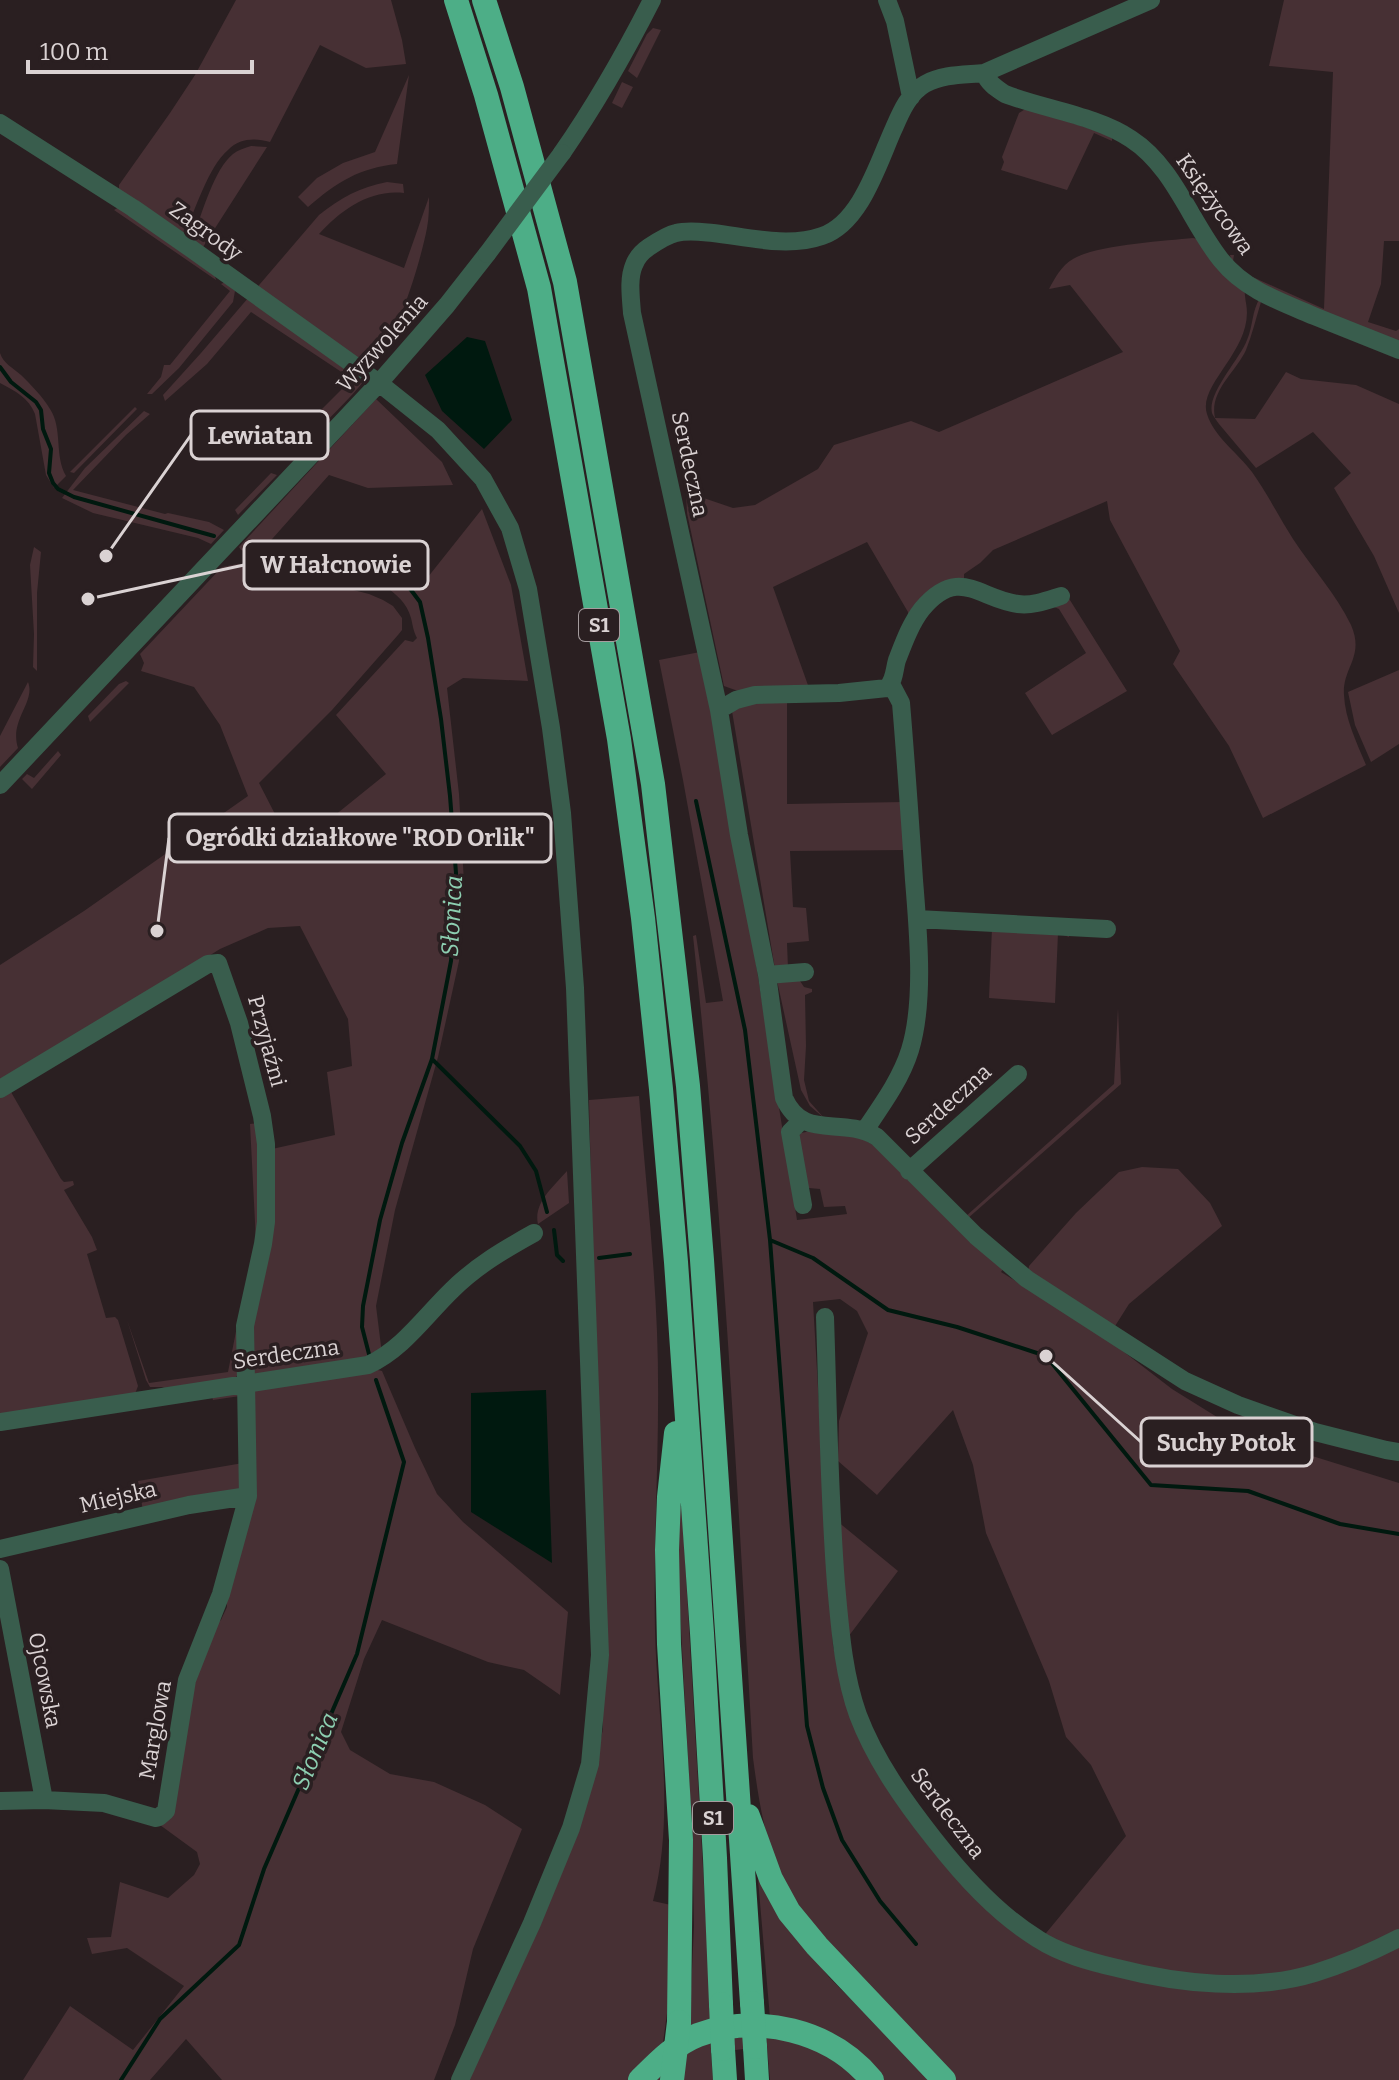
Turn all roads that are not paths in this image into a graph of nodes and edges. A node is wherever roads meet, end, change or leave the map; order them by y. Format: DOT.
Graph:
graph roads {
  1 [pos="456,0"];
  2 [pos="484,0"];
  3 [pos="652,0"];
  4 [pos="887,0"];
  5 [pos="1151,0"];
  6 [pos="984,73"];
  7 [pos="911,97"];
  8 [pos="0,123"];
  9 [pos="1399,350"];
  10 [pos="379,383"];
  11 [pos="1061,596"];
  12 [pos="891,684"];
  13 [pos="719,710"];
  14 [pos="0,785"];
  15 [pos="917,919"];
  16 [pos="1107,929"];
  17 [pos="805,972"];
  18 [pos="767,975"];
  19 [pos="1018,1074"];
  20 [pos="0,1089"];
  21 [pos="801,1121"];
  22 [pos="865,1130"];
  23 [pos="909,1171"];
  24 [pos="803,1205"];
  25 [pos="534,1233"];
  26 [pos="825,1317"];
  27 [pos="683,1366"];
  28 [pos="247,1383"];
  29 [pos="0,1422"];
  30 [pos="1399,1452"];
  31 [pos="248,1496"];
  32 [pos="0,1549"];
  33 [pos="0,1569"];
  34 [pos="737,1780"];
  35 [pos="44,1800"];
  36 [pos="0,1801"];
  37 [pos="1399,1938"];
  38 [pos="460,2080"];
  39 [pos="640,2080"];
  40 [pos="672,2080"];
  41 [pos="725,2080"];
  42 [pos="757,2080"];
  43 [pos="872,2080"];
  44 [pos="944,2080"];
  1 -- 27 [label="highway, S1"];
  2 -- 34 [label="highway, S1"];
  3 -- 10 [label="street, Wyzwolenia, bridge"];
  4 -- 7 [label="street"];
  5 -- 6 [label="street"];
  6 -- 7 [label="street"];
  6 -- 9 [label="street, Księżycowa"];
  7 -- 13 [label="street, Serdeczna"];
  8 -- 10 [label="street, Zagrody"];
  10 -- 14 [label="street, Wyzwolenia"];
  10 -- 38 [label="street, Zagrody"];
  11 -- 12 [label="street"];
  12 -- 13 [label="street"];
  12 -- 15 [label="street, Serdeczna"];
  13 -- 18 [label="street, Serdeczna"];
  15 -- 16 [label="street"];
  15 -- 22 [label="street, Serdeczna"];
  17 -- 18 [label="street"];
  18 -- 21 [label="street, Serdeczna"];
  19 -- 23 [label="street, Serdeczna"];
  20 -- 28 [label="street, Przyjaźni"];
  21 -- 22 [label="street"];
  21 -- 24 [label="street"];
  22 -- 23 [label="street, Serdeczna"];
  23 -- 30 [label="street, Serdeczna"];
  25 -- 28 [label="street, Serdeczna"];
  26 -- 37 [label="street, Serdeczna"];
  27 -- 40 [label="highway, bridge"];
  27 -- 41 [label="highway, S1, bridge"];
  28 -- 29 [label="street, Serdeczna"];
  28 -- 31 [label="street"];
  31 -- 32 [label="street, Miejska"];
  31 -- 35 [label="street, Marglowa"];
  33 -- 35 [label="street, Ojcowska"];
  34 -- 42 [label="highway, S1, bridge"];
  34 -- 44 [label="highway"];
  35 -- 36 [label="street, Marglowa"];
  39 -- 43 [label="highway"];
}
